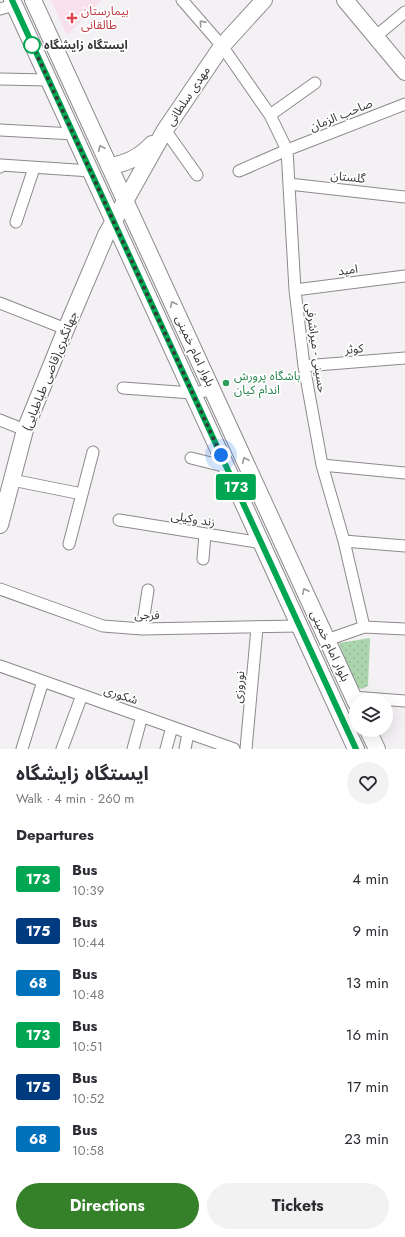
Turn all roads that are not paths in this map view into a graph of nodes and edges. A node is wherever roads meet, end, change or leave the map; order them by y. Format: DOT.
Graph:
graph roads {
  1 [pos="33,0"];
  2 [pos="182,0"];
  3 [pos="264,0"];
  4 [pos="345,0"];
  5 [pos="9,5"];
  6 [pos="405,12"];
  7 [pos="375,37"];
  8 [pos="222,46"];
  9 [pos="405,72"];
  10 [pos="0,78"];
  11 [pos="48,80"];
  12 [pos="315,83"];
  13 [pos="405,104"];
  14 [pos="270,115"];
  15 [pos="0,130"];
  16 [pos="165,130"];
  17 [pos="74,134"];
  18 [pos="287,150"];
  19 [pos="109,166"];
  20 [pos="0,168"];
  21 [pos="34,168"];
  22 [pos="91,171"];
  23 [pos="239,171"];
  24 [pos="197,175"];
  25 [pos="288,184"];
  26 [pos="405,196"];
  27 [pos="125,200"];
  28 [pos="114,221"];
  29 [pos="16,222"];
  30 [pos="405,276"];
  31 [pos="295,290"];
  32 [pos="0,304"];
  33 [pos="66,329"];
  34 [pos="405,358"];
  35 [pos="304,366"];
  36 [pos="123,388"];
  37 [pos="212,390"];
  38 [pos="192,392"];
  39 [pos="0,420"];
  40 [pos="25,430"];
  41 [pos="93,452"];
  42 [pos="192,458"];
  43 [pos="322,465"];
  44 [pos="227,467"];
  45 [pos="405,473"];
  46 [pos="12,480"];
  47 [pos="82,494"];
  48 [pos="119,520"];
  49 [pos="0,525"];
  50 [pos="205,534"];
  51 [pos="344,541"];
  52 [pos="262,543"];
  53 [pos="69,544"];
  54 [pos="405,546"];
  55 [pos="202,559"];
  56 [pos="0,589"];
  57 [pos="148,590"];
  58 [pos="300,626"];
  59 [pos="364,627"];
  60 [pos="257,628"];
  61 [pos="142,629"];
  62 [pos="405,629"];
  63 [pos="327,640"];
  64 [pos="0,666"];
  65 [pos="43,682"];
  66 [pos="352,693"];
  67 [pos="82,695"];
  68 [pos="393,701"];
  69 [pos="405,701"];
  70 [pos="142,716"];
  71 [pos="172,727"];
  72 [pos="188,733"];
  73 [pos="371,737"];
  74 [pos="212,745"];
  75 [pos="22,749"];
  76 [pos="62,749"];
  77 [pos="133,749"];
  78 [pos="166,749"];
  79 [pos="185,749"];
  80 [pos="234,749"];
  81 [pos="246,749"];
  82 [pos="356,749"];
  83 [pos="377,749"];
  19 -- 1 [label="main road, بلوار امام خمینی, one-way"];
  8 -- 2 [label="street, حسینی - میراشرفی, one-way"];
  3 -- 8 [label="main road, مهدی سلطانی"];
  4 -- 7 [label="main road"];
  5 -- 11 [label="main road, بلوار امام خمینی"];
  6 -- 7 [label="street"];
  7 -- 9 [label="main road"];
  8 -- 14 [label="street, حسینی - میراشرفی"];
  8 -- 16 [label="main road, مهدی سلطانی"];
  10 -- 11 [label="street"];
  11 -- 17 [label="main road, بلوار امام خمینی"];
  12 -- 14 [label="street"];
  13 -- 18 [label="street, صاحب الزمان"];
  14 -- 18 [label="street, حسینی - میراشرفی"];
  15 -- 17 [label="street"];
  16 -- 19 [label="main road"];
  16 -- 24 [label="street"];
  16 -- 27 [label="main road, مهدی سلطانی"];
  17 -- 22 [label="main road, بلوار امام خمینی"];
  18 -- 23 [label="street, صاحب الزمان"];
  18 -- 25 [label="street, حسینی - میراشرفی"];
  19 -- 27 [label="main road, بلوار امام خمینی"];
  20 -- 21 [label="street"];
  21 -- 22 [label="street"];
  21 -- 29 [label="street"];
  22 -- 28 [label="main road, بلوار امام خمینی"];
  25 -- 26 [label="street, گلستان"];
  25 -- 31 [label="street, حسینی - میراشرفی"];
  27 -- 28 [label="main road, مهدی سلطانی"];
  37 -- 27 [label="main road, بلوار امام خمینی, one-way"];
  28 -- 33 [label="main road, جهانگیری(قاضی طباطبایی)"];
  28 -- 38 [label="main road, بلوار امام خمینی"];
  30 -- 31 [label="street, امید"];
  31 -- 35 [label="street, حسینی - میراشرفی"];
  32 -- 33 [label="street"];
  33 -- 40 [label="main road, جهانگیری(قاضی طباطبایی)"];
  34 -- 35 [label="street, کوثر"];
  35 -- 43 [label="street, حسینی - میراشرفی"];
  36 -- 38 [label="street"];
  37 -- 38 [label="street"];
  63 -- 37 [label="main road, بلوار امام خمینی, one-way"];
  38 -- 44 [label="main road, بلوار امام خمینی"];
  39 -- 40 [label="street"];
  40 -- 46 [label="main road, جهانگیری(قاضی طباطبایی)"];
  41 -- 47 [label="street"];
  42 -- 44 [label="street"];
  43 -- 45 [label="street"];
  43 -- 51 [label="street, حسینی - میراشرفی"];
  44 -- 52 [label="main road, بلوار امام خمینی"];
  46 -- 47 [label="street"];
  46 -- 49 [label="main road, جهانگیری(قاضی طباطبایی)"];
  47 -- 53 [label="street"];
  48 -- 50 [label="street, زند وکیلی"];
  50 -- 52 [label="street, زند وکیلی"];
  50 -- 55 [label="street"];
  51 -- 54 [label="street"];
  51 -- 59 [label="street, حسینی - میراشرفی"];
  52 -- 58 [label="main road, بلوار امام خمینی"];
  56 -- 61 [label="street, فرجی"];
  57 -- 61 [label="street"];
  58 -- 60 [label="street, فرجی"];
  58 -- 82 [label="main road, بلوار امام خمینی"];
  59 -- 62 [label="street"];
  59 -- 63 [label="street"];
  60 -- 61 [label="street, فرجی"];
  60 -- 81 [label="street, نوروزی"];
  63 -- 66 [label="main road, بلوار امام خمینی"];
  64 -- 65 [label="street, شکوری"];
  65 -- 67 [label="street, شکوری"];
  65 -- 75 [label="street"];
  67 -- 70 [label="street, شکوری"];
  67 -- 76 [label="street"];
  68 -- 69 [label="street"];
  70 -- 71 [label="street, شکوری"];
  70 -- 77 [label="street"];
  71 -- 72 [label="street, شکوری"];
  71 -- 78 [label="street"];
  72 -- 74 [label="street, شکوری"];
  72 -- 79 [label="street"];
  73 -- 83 [label="main road"];
  74 -- 80 [label="street, شکوری"];
}
